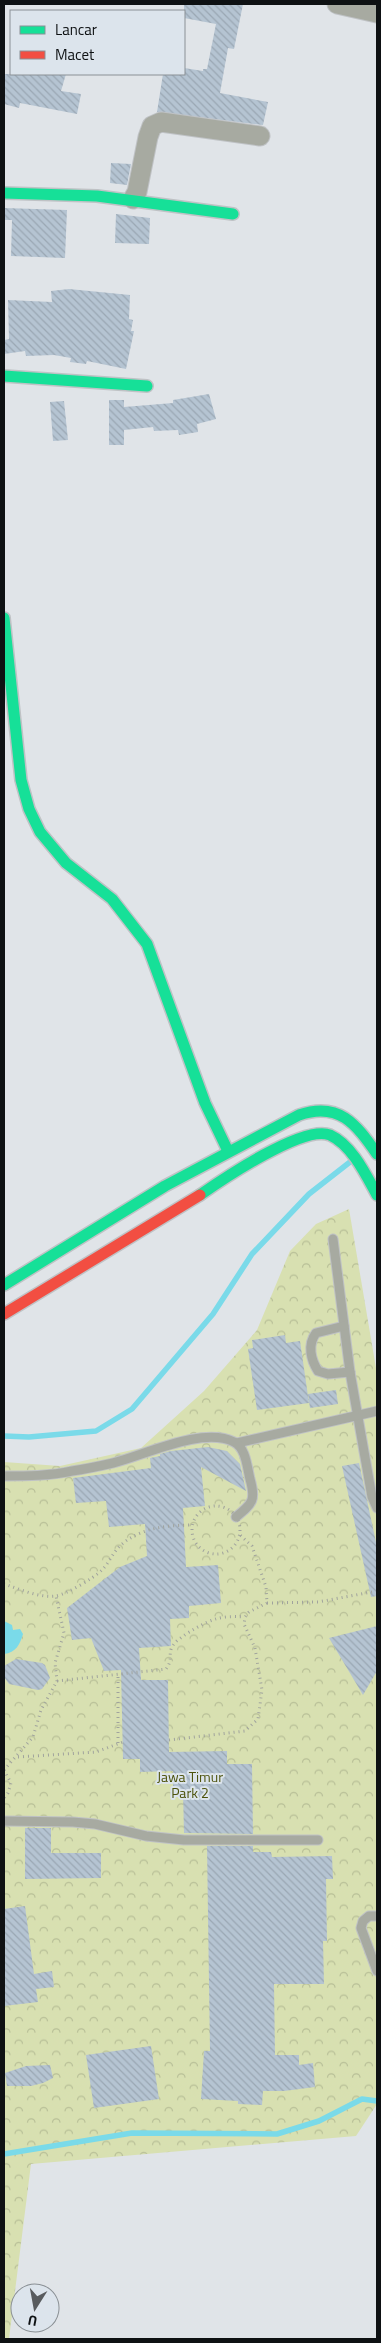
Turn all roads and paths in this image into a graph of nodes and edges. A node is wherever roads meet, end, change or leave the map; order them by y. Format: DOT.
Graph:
graph roads {
  1 [pos="336,4"];
  2 [pos="377,12"];
  3 [pos="260,136"];
  4 [pos="4,193"];
  5 [pos="133,199"];
  6 [pos="232,214"];
  7 [pos="4,376"];
  8 [pos="147,386"];
  9 [pos="4,618"];
  10 [pos="359,1128"];
  11 [pos="340,1140"];
  12 [pos="227,1149"];
  13 [pos="377,1154"];
  14 [pos="377,1169"];
  15 [pos="366,1175"];
  16 [pos="377,1195"];
  17 [pos="333,1239"];
  18 [pos="4,1285"];
  19 [pos="6,1310"];
  20 [pos="344,1326"];
  21 [pos="350,1372"];
  22 [pos="377,1411"];
  23 [pos="358,1414"];
  24 [pos="237,1443"];
  25 [pos="4,1476"];
  26 [pos="377,1508"];
  27 [pos="236,1517"];
  28 [pos="192,1525"];
  29 [pos="240,1535"];
  30 [pos="4,1584"];
  31 [pos="377,1591"];
  32 [pos="56,1596"];
  33 [pos="267,1603"];
  34 [pos="245,1617"];
  35 [pos="118,1674"];
  36 [pos="57,1682"];
  37 [pos="169,1740"];
  38 [pos="17,1757"];
  39 [pos="4,1770"];
  40 [pos="4,1798"];
  41 [pos="4,1822"];
  42 [pos="318,1840"];
  43 [pos="377,1916"];
  44 [pos="377,1971"];
  1 -- 2 [label="street"];
  3 -- 5 [label="street"];
  4 -- 5 [label="street"];
  5 -- 6 [label="street"];
  7 -- 8 [label="street"];
  9 -- 12 [label="street"];
  10 -- 11 [label="street"];
  10 -- 12 [label="street"];
  10 -- 13 [label="street"];
  11 -- 15 [label="street"];
  11 -- 19 [label="street"];
  12 -- 18 [label="street"];
  14 -- 15 [label="street"];
  15 -- 16 [label="street"];
  17 -- 20 [label="lane"];
  20 -- 21 [label="lane"];
  20 -- 21 [label="lane"];
  21 -- 23 [label="lane"];
  22 -- 23 [label="lane"];
  23 -- 24 [label="lane"];
  23 -- 26 [label="lane"];
  24 -- 25 [label="lane"];
  24 -- 27 [label="lane"];
  27 -- 28 [label="path"];
  27 -- 29 [label="path"];
  28 -- 29 [label="path"];
  28 -- 32 [label="path"];
  29 -- 33 [label="path"];
  30 -- 32 [label="path"];
  31 -- 33 [label="path"];
  32 -- 36 [label="path"];
  33 -- 34 [label="path"];
  34 -- 35 [label="path"];
  34 -- 37 [label="path"];
  35 -- 36 [label="path"];
  35 -- 38 [label="path"];
  36 -- 38 [label="path"];
  38 -- 39 [label="path"];
  39 -- 40 [label="path"];
  41 -- 42 [label="lane"];
  43 -- 44 [label="lane"];
}
